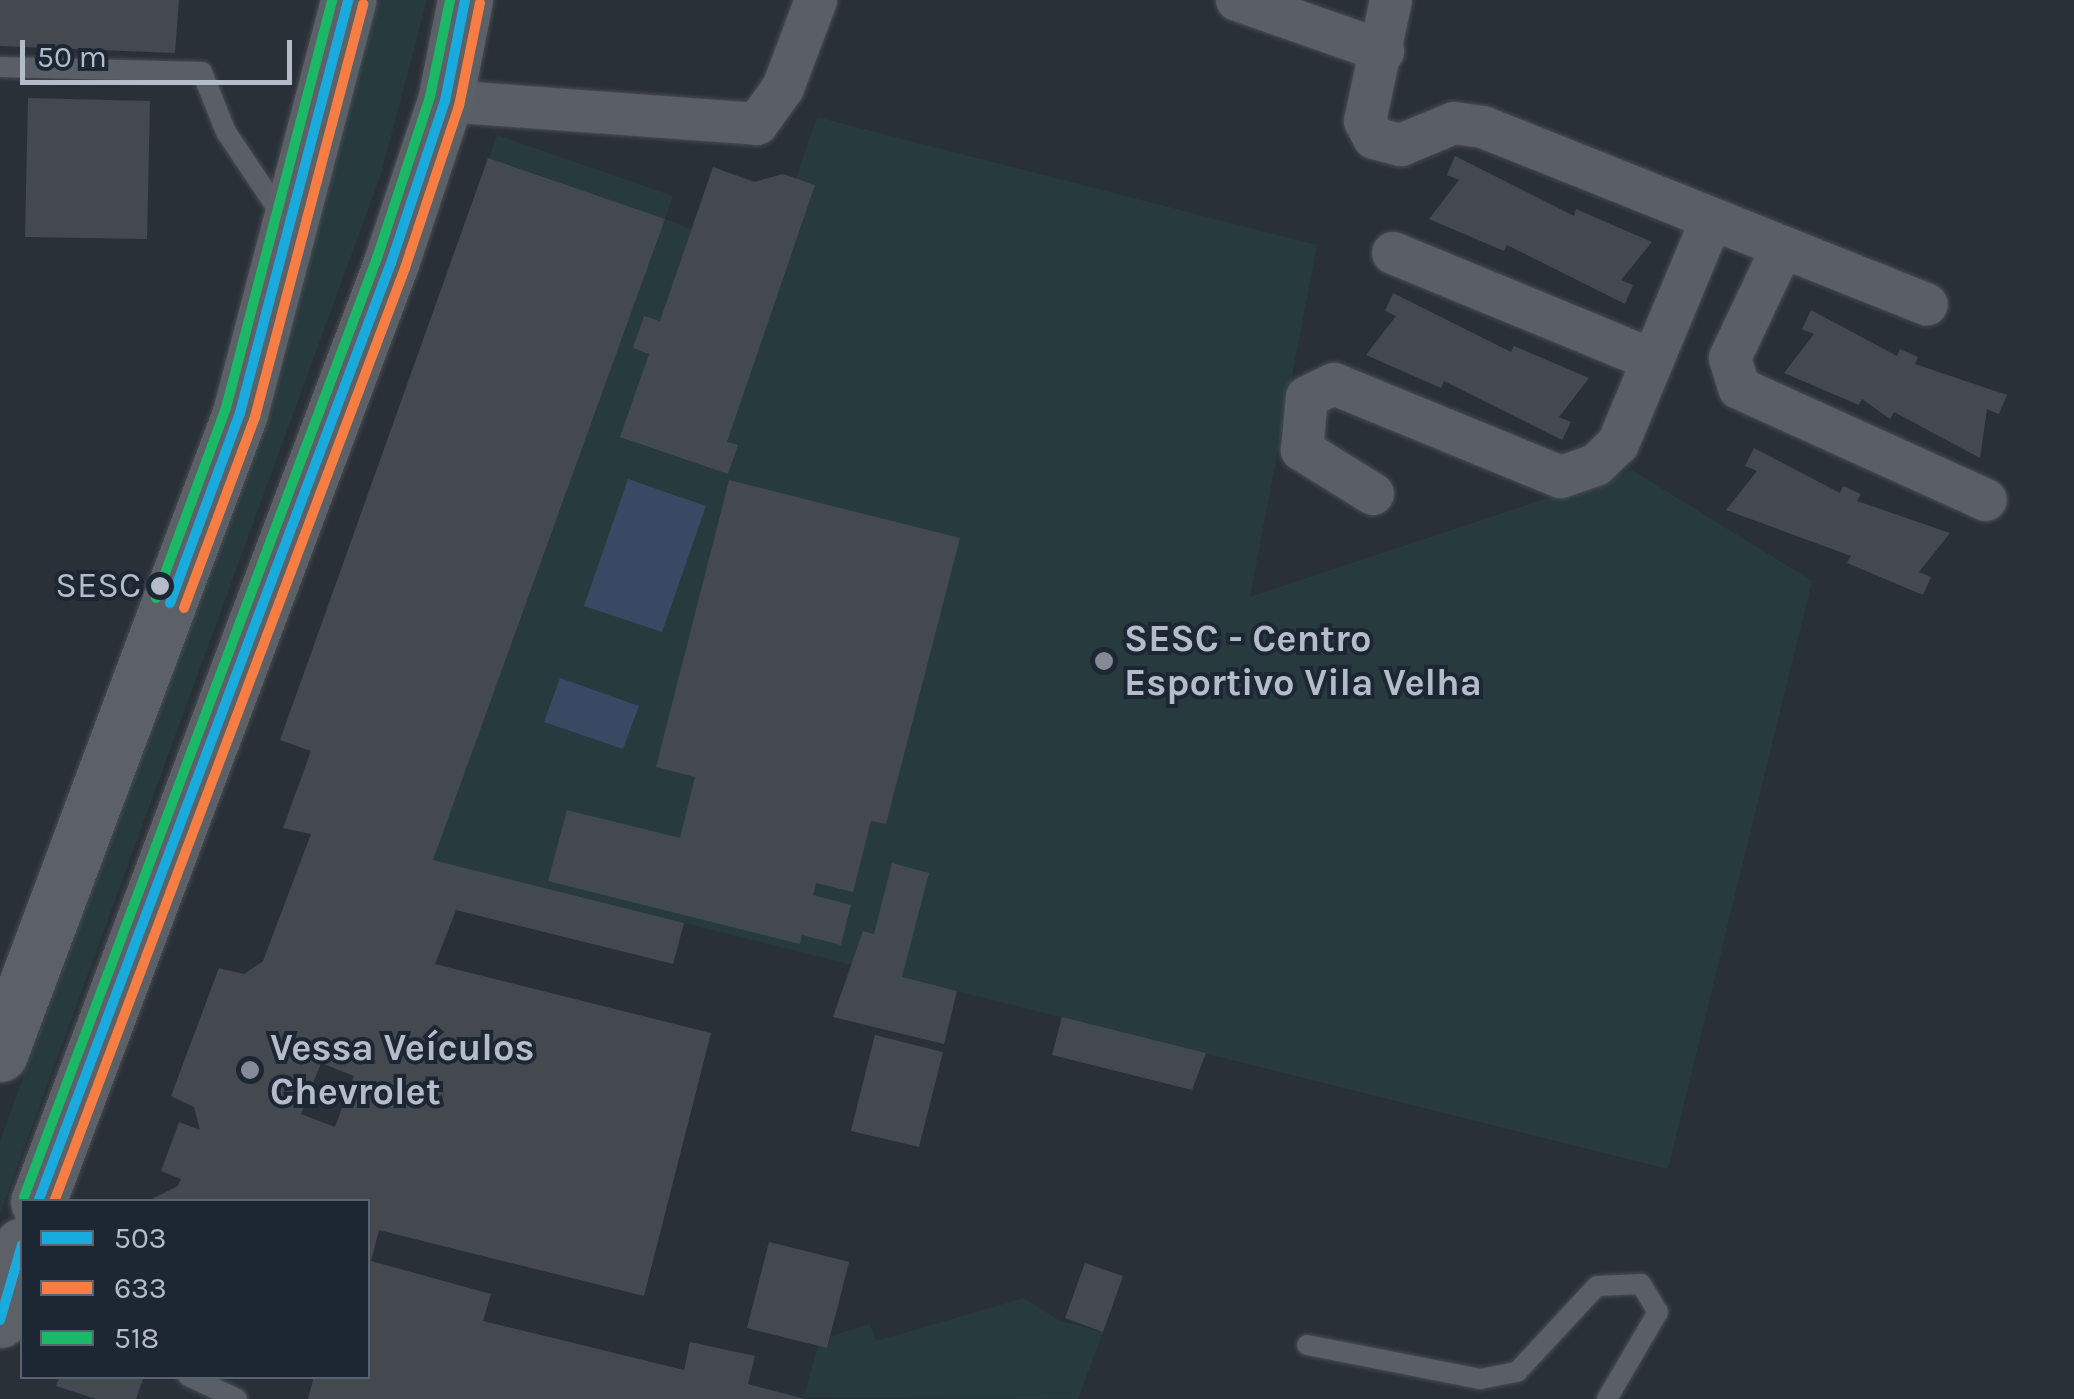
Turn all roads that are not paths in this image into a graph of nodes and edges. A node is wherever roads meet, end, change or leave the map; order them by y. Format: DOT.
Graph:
graph roads {
  1 [pos="348,0"];
  2 [pos="465,0"];
  3 [pos="816,0"];
  4 [pos="1237,0"];
  5 [pos="1391,0"];
  6 [pos="1383,50"];
  7 [pos="0,67"];
  8 [pos="445,101"];
  9 [pos="1711,221"];
  10 [pos="292,230"];
  11 [pos="1782,248"];
  12 [pos="1393,254"];
  13 [pos="1927,306"];
  14 [pos="1654,360"];
  15 [pos="1373,494"];
  16 [pos="1986,500"];
  17 [pos="0,1054"];
  18 [pos="39,1199"];
  19 [pos="20,1256"];
  20 [pos="0,1320"];
  21 [pos="1307,1345"];
  22 [pos="196,1387"];
  23 [pos="237,1399"];
  24 [pos="1606,1399"];
  1 -- 10 [label="main road"];
  2 -- 8 [label="main road"];
  3 -- 8 [label="street"];
  4 -- 6 [label="street"];
  5 -- 6 [label="street"];
  6 -- 9 [label="street"];
  7 -- 10 [label="lane"];
  8 -- 18 [label="main road"];
  9 -- 11 [label="street"];
  9 -- 14 [label="street"];
  10 -- 17 [label="main road"];
  11 -- 13 [label="street"];
  11 -- 16 [label="street"];
  12 -- 14 [label="street"];
  14 -- 15 [label="street"];
  19 -- 20 [label="main road"];
  21 -- 24 [label="lane"];
  22 -- 23 [label="lane"];
}
